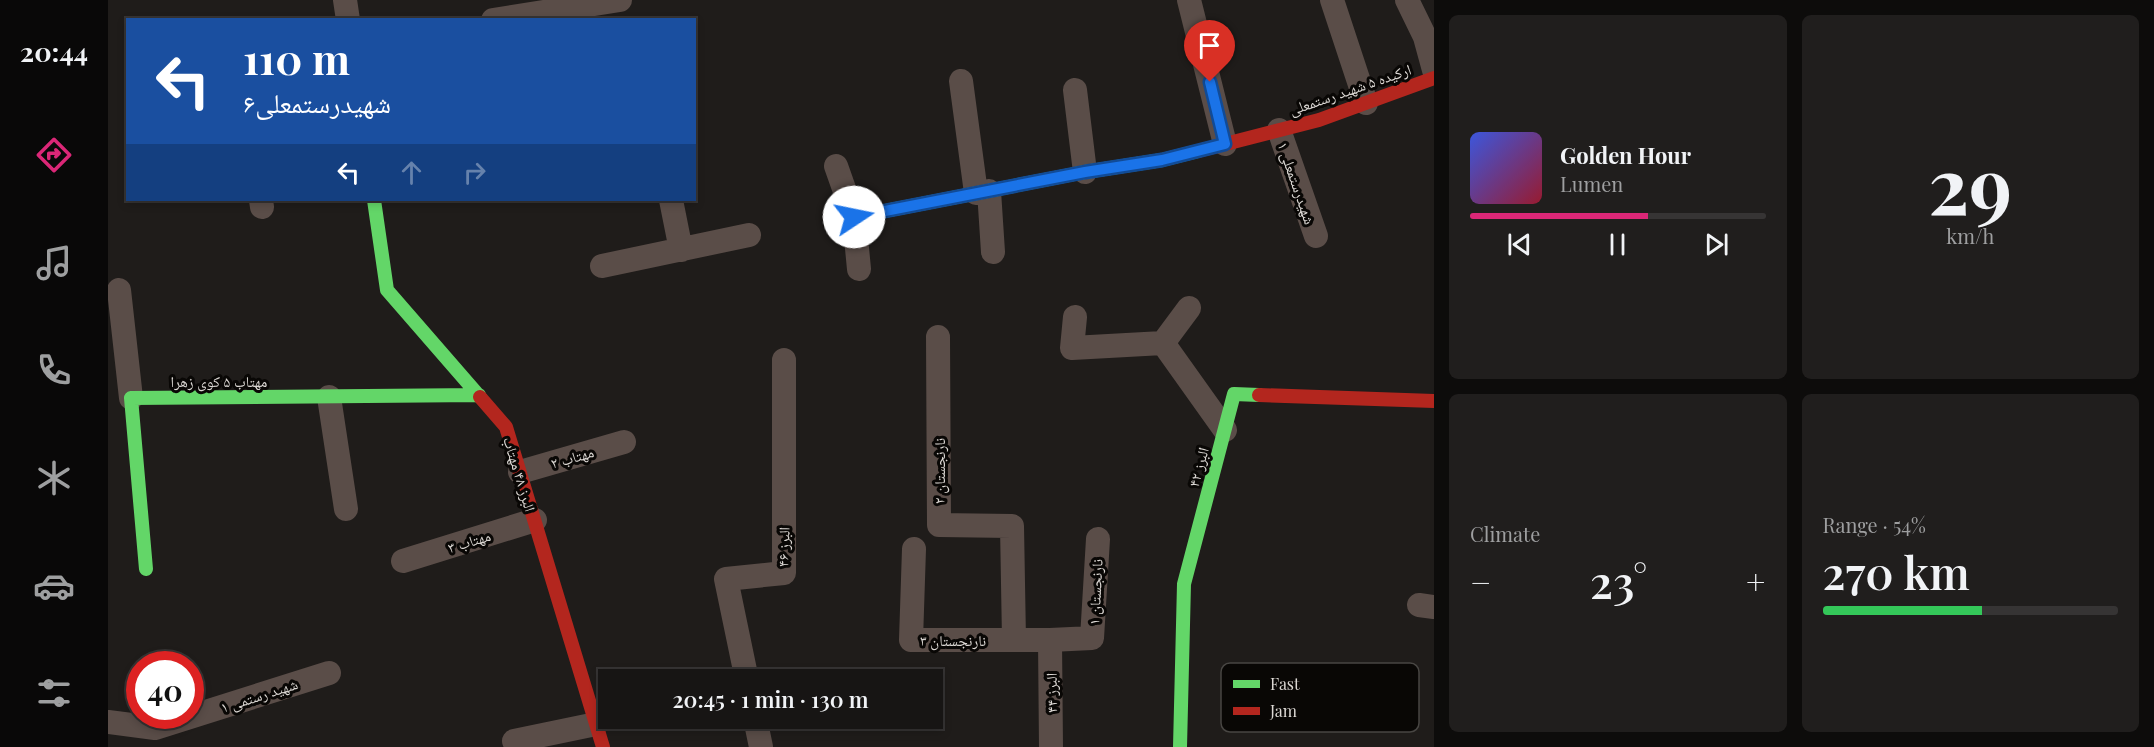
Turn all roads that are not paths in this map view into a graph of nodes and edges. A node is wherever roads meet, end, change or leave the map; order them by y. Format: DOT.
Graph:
graph roads {
  1 [pos="345,0"];
  2 [pos="620,0"];
  3 [pos="1189,0"];
  4 [pos="1332,0"];
  5 [pos="1407,0"];
  6 [pos="348,18"];
  7 [pos="506,18"];
  8 [pos="1434,70"];
  9 [pos="1434,78"];
  10 [pos="961,81"];
  11 [pos="1075,90"];
  12 [pos="1366,103"];
  13 [pos="1279,130"];
  14 [pos="1225,144"];
  15 [pos="836,166"];
  16 [pos="1085,172"];
  17 [pos="982,192"];
  18 [pos="374,201"];
  19 [pos="671,201"];
  20 [pos="854,217"];
  21 [pos="749,235"];
  22 [pos="1316,236"];
  23 [pos="681,250"];
  24 [pos="993,252"];
  25 [pos="602,266"];
  26 [pos="859,270"];
  27 [pos="119,290"];
  28 [pos="1189,308"];
  29 [pos="1075,317"];
  30 [pos="939,337"];
  31 [pos="1162,343"];
  32 [pos="784,360"];
  33 [pos="479,395"];
  34 [pos="329,397"];
  35 [pos="132,398"];
  36 [pos="1434,401"];
  37 [pos="1225,430"];
  38 [pos="624,442"];
  39 [pos="520,472"];
  40 [pos="346,508"];
  41 [pos="535,520"];
  42 [pos="1098,539"];
  43 [pos="914,549"];
  44 [pos="403,561"];
  45 [pos="146,569"];
  46 [pos="1014,640"];
  47 [pos="1050,640"];
  48 [pos="745,669"];
  49 [pos="329,673"];
  50 [pos="108,722"];
  51 [pos="596,724"];
  52 [pos="757,729"];
  53 [pos="157,738"];
  54 [pos="514,741"];
  55 [pos="603,747"];
  56 [pos="761,747"];
  57 [pos="1051,747"];
  58 [pos="1180,747"];
  1 -- 6 [label="street"];
  2 -- 7 [label="street"];
  3 -- 14 [label="street"];
  4 -- 12 [label="street"];
  5 -- 8 [label="street"];
  9 -- 12 [label="street, ارکیده ۵ شهید رستمعلی"];
  10 -- 17 [label="street"];
  11 -- 16 [label="street"];
  12 -- 13 [label="street, ارکیده ۵ شهید رستمعلی"];
  13 -- 14 [label="street, ارکیده ۵ شهید رستمعلی"];
  13 -- 22 [label="street, شهیدرستمعلی ۱"];
  14 -- 16 [label="street, ارکیده ۵ شهید رستمعلی"];
  15 -- 20 [label="street"];
  16 -- 17 [label="street, ارکیده ۵ شهید رستمعلی"];
  17 -- 20 [label="street, ارکیده ۵ شهید رستمعلی"];
  17 -- 24 [label="street"];
  18 -- 33 [label="street, البرز ۴۸ مهتاب"];
  19 -- 23 [label="street"];
  20 -- 26 [label="street"];
  21 -- 23 [label="street"];
  23 -- 25 [label="street"];
  27 -- 35 [label="street"];
  28 -- 31 [label="street"];
  29 -- 31 [label="street"];
  30 -- 46 [label="street, نارنجستان ۲"];
  31 -- 37 [label="street"];
  32 -- 48 [label="street, البرز ۴۶"];
  33 -- 34 [label="street, مهتاب ۵ کوی زهرا"];
  33 -- 39 [label="street, البرز ۴۸ مهتاب"];
  34 -- 35 [label="street, مهتاب ۵ کوی زهرا"];
  34 -- 40 [label="street"];
  35 -- 45 [label="street"];
  36 -- 37 [label="street, البرز ۴۲"];
  37 -- 58 [label="street, البرز ۴۲"];
  38 -- 39 [label="street, مهتاب ۲"];
  39 -- 41 [label="street, البرز ۴۸ مهتاب"];
  41 -- 44 [label="street, مهتاب ۳"];
  41 -- 51 [label="street, البرز ۴۸ مهتاب"];
  42 -- 47 [label="street, نارنجستان ۱"];
  43 -- 46 [label="street, نارنجستان ۳"];
  46 -- 47 [label="street, نارنجستان ۳"];
  47 -- 57 [label="street, البرز ۴۴"];
  49 -- 53 [label="street, شهید رستمی ۱"];
  50 -- 53 [label="street"];
  51 -- 54 [label="street"];
  51 -- 55 [label="street, البرز ۴۸ مهتاب"];
  52 -- 56 [label="street"];
}
